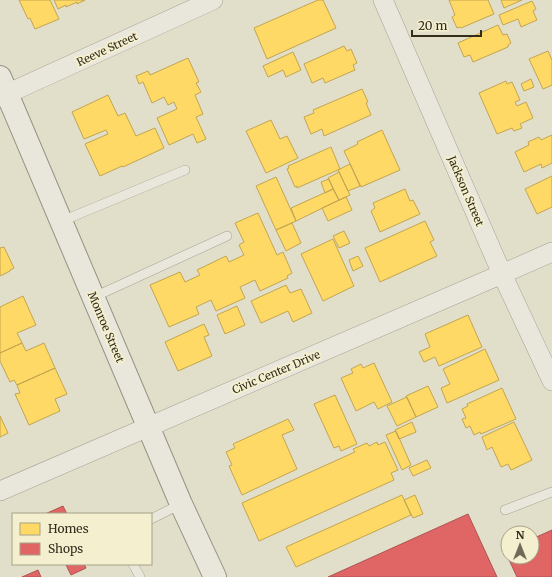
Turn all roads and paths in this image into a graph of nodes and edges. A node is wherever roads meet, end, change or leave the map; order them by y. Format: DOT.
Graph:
graph roads {
  1 [pos="213,0"];
  2 [pos="383,0"];
  3 [pos="3,89"];
  4 [pos="184,170"];
  5 [pos="62,221"];
  6 [pos="226,236"];
  7 [pos="552,252"];
  8 [pos="502,274"];
  9 [pos="94,297"];
  10 [pos="552,381"];
  11 [pos="148,427"];
  12 [pos="0,491"];
  13 [pos="552,492"];
  14 [pos="181,504"];
  15 [pos="505,510"];
  16 [pos="152,518"];
  17 [pos="134,565"];
  18 [pos="140,577"];
  19 [pos="215,577"];
  1 -- 3 [label="street, Reeve Street"];
  2 -- 8 [label="street, Jackson Street"];
  3 -- 5 [label="main road, Monroe Street"];
  4 -- 5 [label="lane"];
  5 -- 9 [label="main road, Monroe Street"];
  6 -- 9 [label="lane"];
  7 -- 8 [label="street, Civic Center Drive"];
  8 -- 10 [label="street, Jackson Street"];
  8 -- 11 [label="street, Civic Center Drive"];
  9 -- 11 [label="main road, Monroe Street"];
  11 -- 12 [label="street, Civic Center Drive"];
  11 -- 14 [label="main road, Monroe Street"];
  13 -- 15 [label="lane"];
  14 -- 16 [label="lane"];
  14 -- 19 [label="main road, Monroe Street"];
  17 -- 18 [label="lane"];
}
